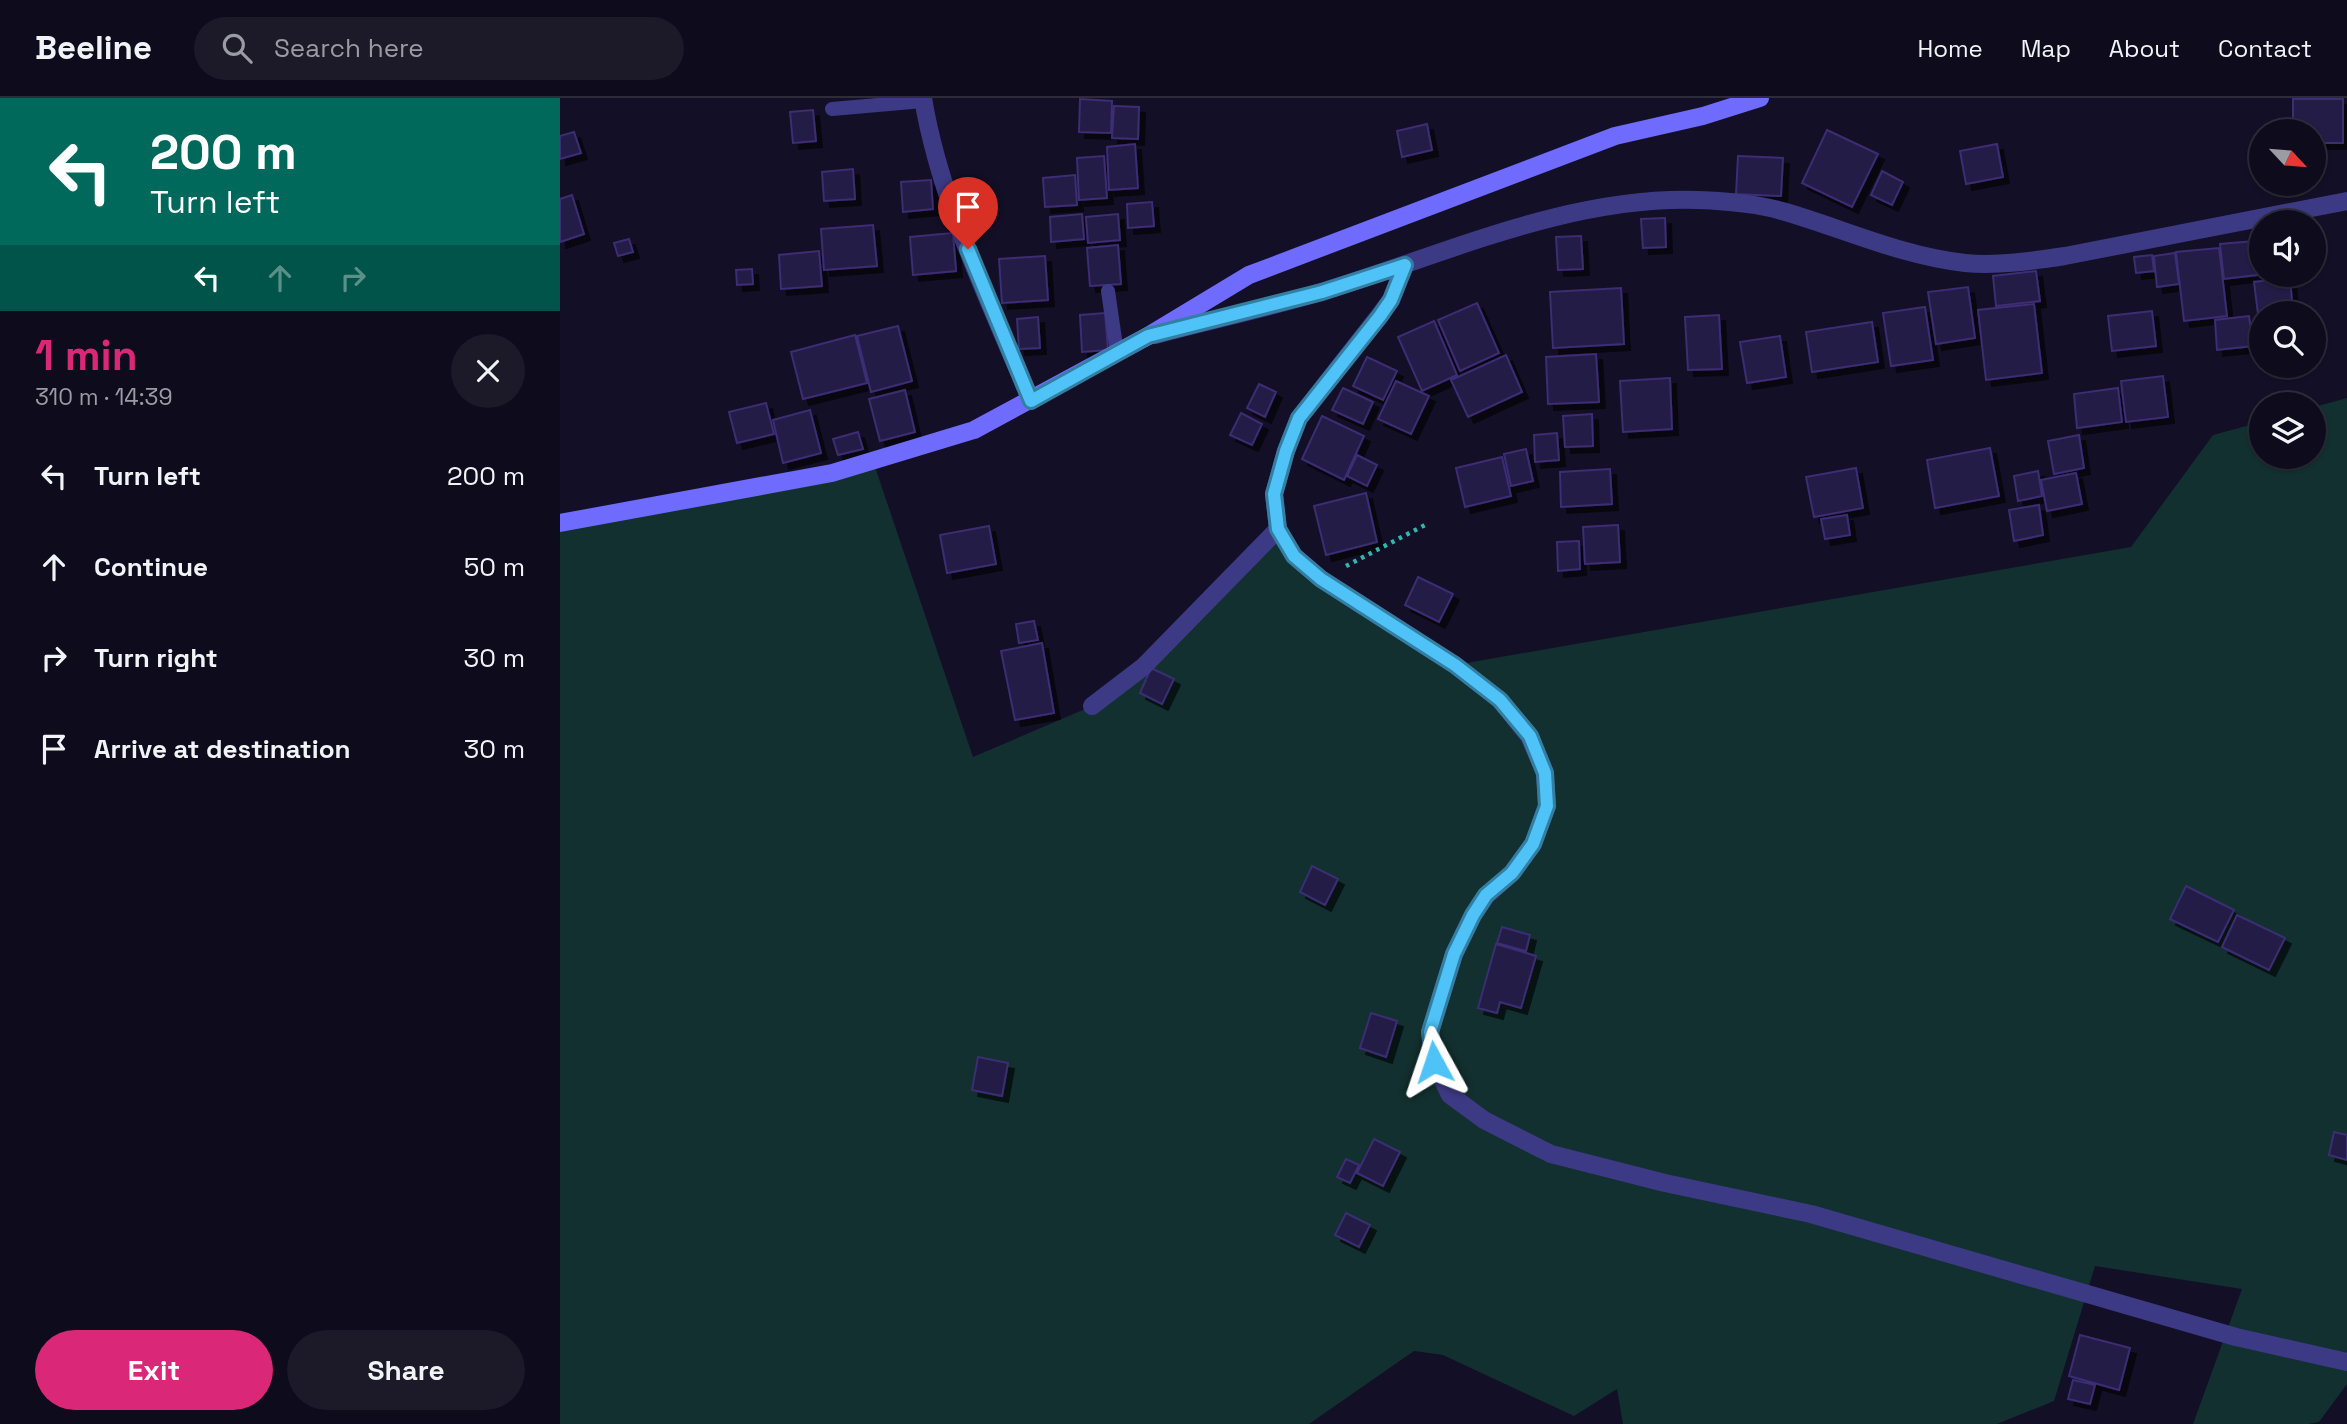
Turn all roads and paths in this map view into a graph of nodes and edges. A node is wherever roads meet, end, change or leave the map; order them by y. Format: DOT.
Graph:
graph roads {
  1 [pos="1760,98"];
  2 [pos="923,99"];
  3 [pos="832,109"];
  4 [pos="2347,201"];
  5 [pos="1405,265"];
  6 [pos="1108,291"];
  7 [pos="1148,336"];
  8 [pos="1117,353"];
  9 [pos="1031,401"];
  10 [pos="560,523"];
  11 [pos="1427,524"];
  12 [pos="1278,529"];
  13 [pos="1321,579"];
  14 [pos="1092,706"];
  15 [pos="2347,1362"];
  1 -- 7 [label="main road"];
  2 -- 3 [label="lane"];
  2 -- 9 [label="street"];
  4 -- 5 [label="street"];
  5 -- 7 [label="street"];
  5 -- 12 [label="street"];
  6 -- 8 [label="lane"];
  7 -- 8 [label="main road"];
  8 -- 9 [label="main road"];
  9 -- 10 [label="main road"];
  11 -- 13 [label="path"];
  12 -- 13 [label="street"];
  12 -- 14 [label="street"];
  13 -- 15 [label="street"];
}
